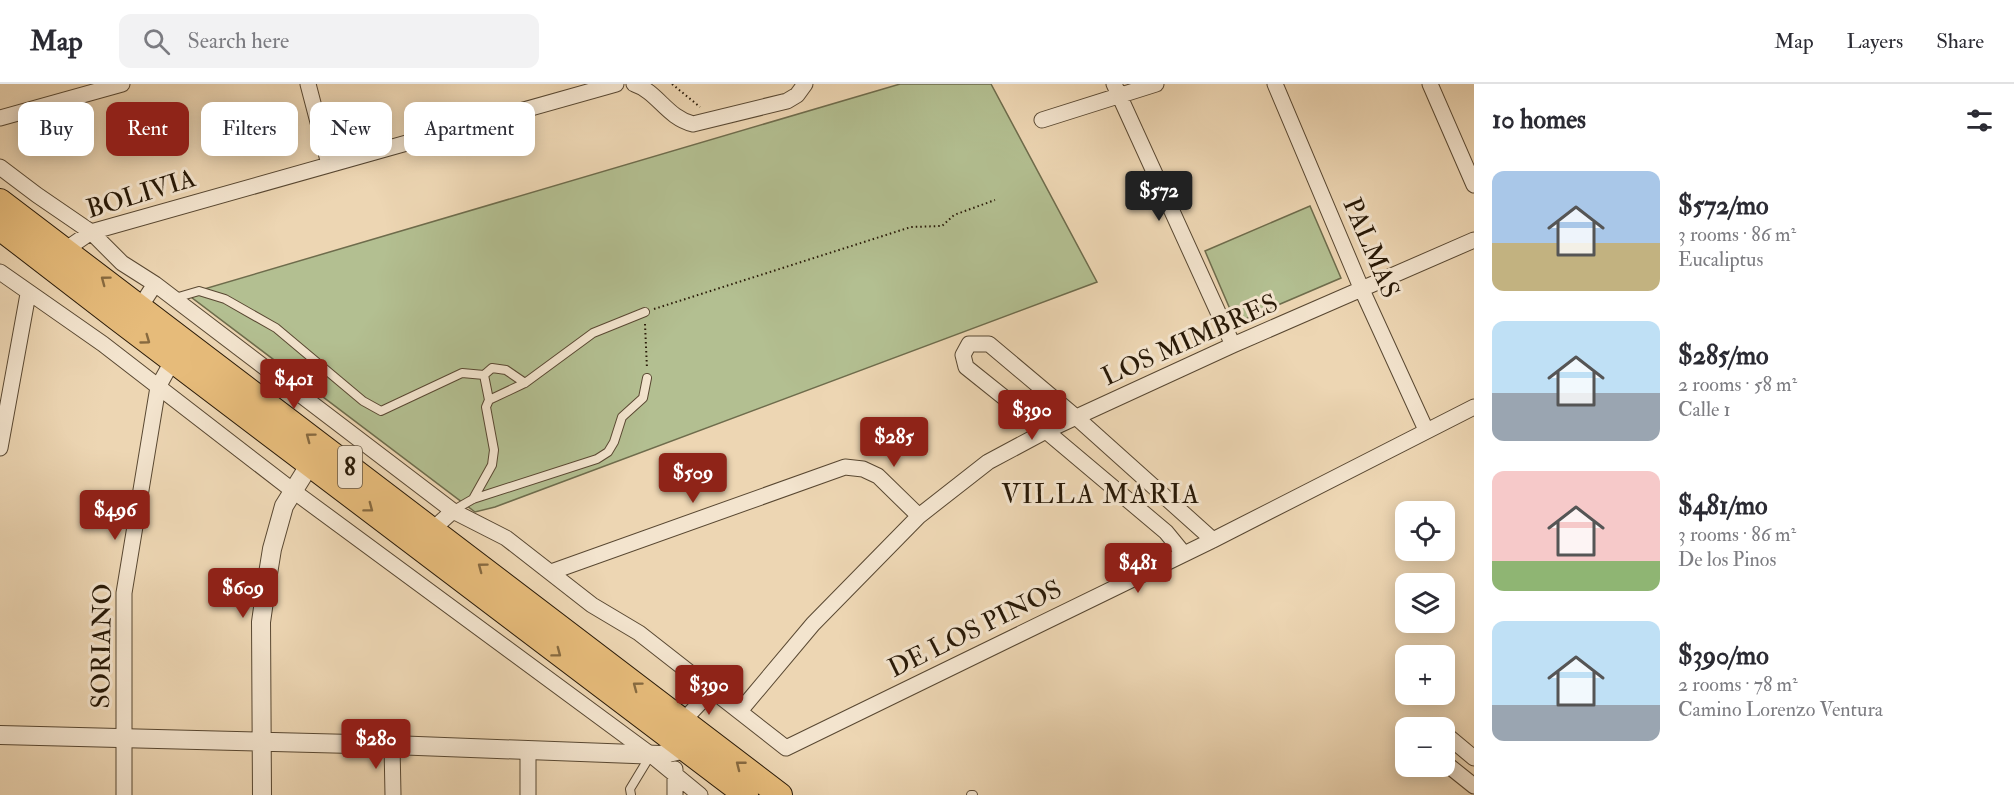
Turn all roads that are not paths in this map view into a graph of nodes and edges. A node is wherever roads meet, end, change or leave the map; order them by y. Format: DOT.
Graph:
graph roads {
  1 [pos="122,84"];
  2 [pos="308,84"];
  3 [pos="616,84"];
  4 [pos="634,84"];
  5 [pos="805,84"];
  6 [pos="1156,84"];
  7 [pos="1275,84"];
  8 [pos="1430,84"];
  9 [pos="1117,90"];
  10 [pos="0,118"];
  11 [pos="1042,120"];
  12 [pos="329,164"];
  13 [pos="0,166"];
  14 [pos="1474,184"];
  15 [pos="0,201"];
  16 [pos="0,228"];
  17 [pos="91,232"];
  18 [pos="1474,240"];
  19 [pos="64,250"];
  20 [pos="0,272"];
  21 [pos="155,284"];
  22 [pos="1362,290"];
  23 [pos="28,294"];
  24 [pos="173,298"];
  25 [pos="140,307"];
  26 [pos="645,312"];
  27 [pos="1233,345"];
  28 [pos="173,360"];
  29 [pos="484,375"];
  30 [pos="647,378"];
  31 [pos="525,383"];
  32 [pos="158,387"];
  33 [pos="489,400"];
  34 [pos="1474,407"];
  35 [pos="1077,418"];
  36 [pos="1426,430"];
  37 [pos="1046,431"];
  38 [pos="0,448"];
  39 [pos="310,464"];
  40 [pos="292,490"];
  41 [pos="473,499"];
  42 [pos="453,511"];
  43 [pos="919,516"];
  44 [pos="433,530"];
  45 [pos="1213,540"];
  46 [pos="1184,554"];
  47 [pos="551,572"];
  48 [pos="519,624"];
  49 [pos="503,645"];
  50 [pos="594,681"];
  51 [pos="712,690"];
  52 [pos="577,701"];
  53 [pos="740,711"];
  54 [pos="0,735"];
  55 [pos="125,737"];
  56 [pos="686,739"];
  57 [pos="262,742"];
  58 [pos="1455,743"];
  59 [pos="392,745"];
  60 [pos="528,751"];
  61 [pos="650,754"];
  62 [pos="1474,758"];
  63 [pos="1455,771"];
  64 [pos="675,775"];
  65 [pos="1474,786"];
  66 [pos="124,795"];
  67 [pos="262,795"];
  68 [pos="393,795"];
  69 [pos="528,795"];
  70 [pos="631,795"];
  71 [pos="675,795"];
  72 [pos="700,795"];
  73 [pos="746,795"];
  74 [pos="780,795"];
  1 -- 10 [label="street"];
  2 -- 12 [label="street"];
  3 -- 12 [label="street, BOLIVIA"];
  4 -- 5 [label="street"];
  6 -- 9 [label="street"];
  7 -- 22 [label="street, PALMAS"];
  8 -- 14 [label="street"];
  9 -- 11 [label="street"];
  9 -- 27 [label="street"];
  12 -- 17 [label="street, BOLIVIA"];
  13 -- 17 [label="street"];
  15 -- 19 [label="highway, 8"];
  16 -- 28 [label="highway, 8, one-way"];
  17 -- 19 [label="street, BOLIVIA"];
  17 -- 21 [label="street"];
  18 -- 22 [label="street, LOS MIMBRES"];
  25 -- 19 [label="highway, 8, one-way"];
  20 -- 23 [label="street"];
  21 -- 24 [label="street"];
  21 -- 25 [label="street"];
  22 -- 27 [label="street, LOS MIMBRES"];
  22 -- 36 [label="street, PALMAS"];
  23 -- 32 [label="street"];
  23 -- 38 [label="street"];
  24 -- 29 [label="lane"];
  24 -- 42 [label="street"];
  44 -- 25 [label="highway, 8, one-way"];
  26 -- 31 [label="lane"];
  27 -- 35 [label="street, LOS MIMBRES"];
  28 -- 32 [label="street, SORIANO"];
  28 -- 39 [label="highway, 8"];
  29 -- 31 [label="lane"];
  29 -- 33 [label="lane"];
  30 -- 41 [label="lane"];
  31 -- 33 [label="lane"];
  32 -- 40 [label="street"];
  32 -- 55 [label="street, SORIANO"];
  33 -- 41 [label="lane"];
  34 -- 36 [label="street, DE LOS PINOS"];
  35 -- 37 [label="street, LOS MIMBRES"];
  35 -- 37 [label="street"];
  35 -- 45 [label="street"];
  36 -- 45 [label="street, DE LOS PINOS"];
  37 -- 43 [label="street, LOS MIMBRES"];
  37 -- 46 [label="street"];
  39 -- 40 [label="street"];
  39 -- 48 [label="highway, 8, one-way"];
  40 -- 49 [label="street"];
  40 -- 57 [label="street"];
  41 -- 42 [label="lane"];
  42 -- 44 [label="street"];
  42 -- 47 [label="street"];
  43 -- 47 [label="street"];
  43 -- 53 [label="street, LOS MIMBRES"];
  56 -- 44 [label="highway, 8, one-way"];
  45 -- 46 [label="street, DE LOS PINOS"];
  46 -- 53 [label="street, DE LOS PINOS"];
  47 -- 51 [label="street"];
  48 -- 49 [label="street"];
  48 -- 50 [label="highway, 8, one-way"];
  49 -- 52 [label="street"];
  50 -- 52 [label="street"];
  50 -- 56 [label="highway, 8"];
  51 -- 53 [label="street"];
  51 -- 56 [label="street"];
  52 -- 61 [label="street"];
  54 -- 55 [label="street"];
  55 -- 57 [label="street"];
  55 -- 66 [label="street, SORIANO"];
  56 -- 61 [label="street"];
  56 -- 64 [label="street"];
  56 -- 73 [label="highway, 8"];
  74 -- 56 [label="highway, 8, one-way"];
  57 -- 59 [label="street"];
  57 -- 67 [label="street"];
  58 -- 62 [label="street"];
  59 -- 60 [label="street"];
  59 -- 68 [label="street"];
  60 -- 61 [label="street"];
  60 -- 69 [label="street"];
  61 -- 64 [label="street"];
  61 -- 70 [label="lane"];
  63 -- 65 [label="street"];
  64 -- 71 [label="street"];
  64 -- 72 [label="street"];
}
